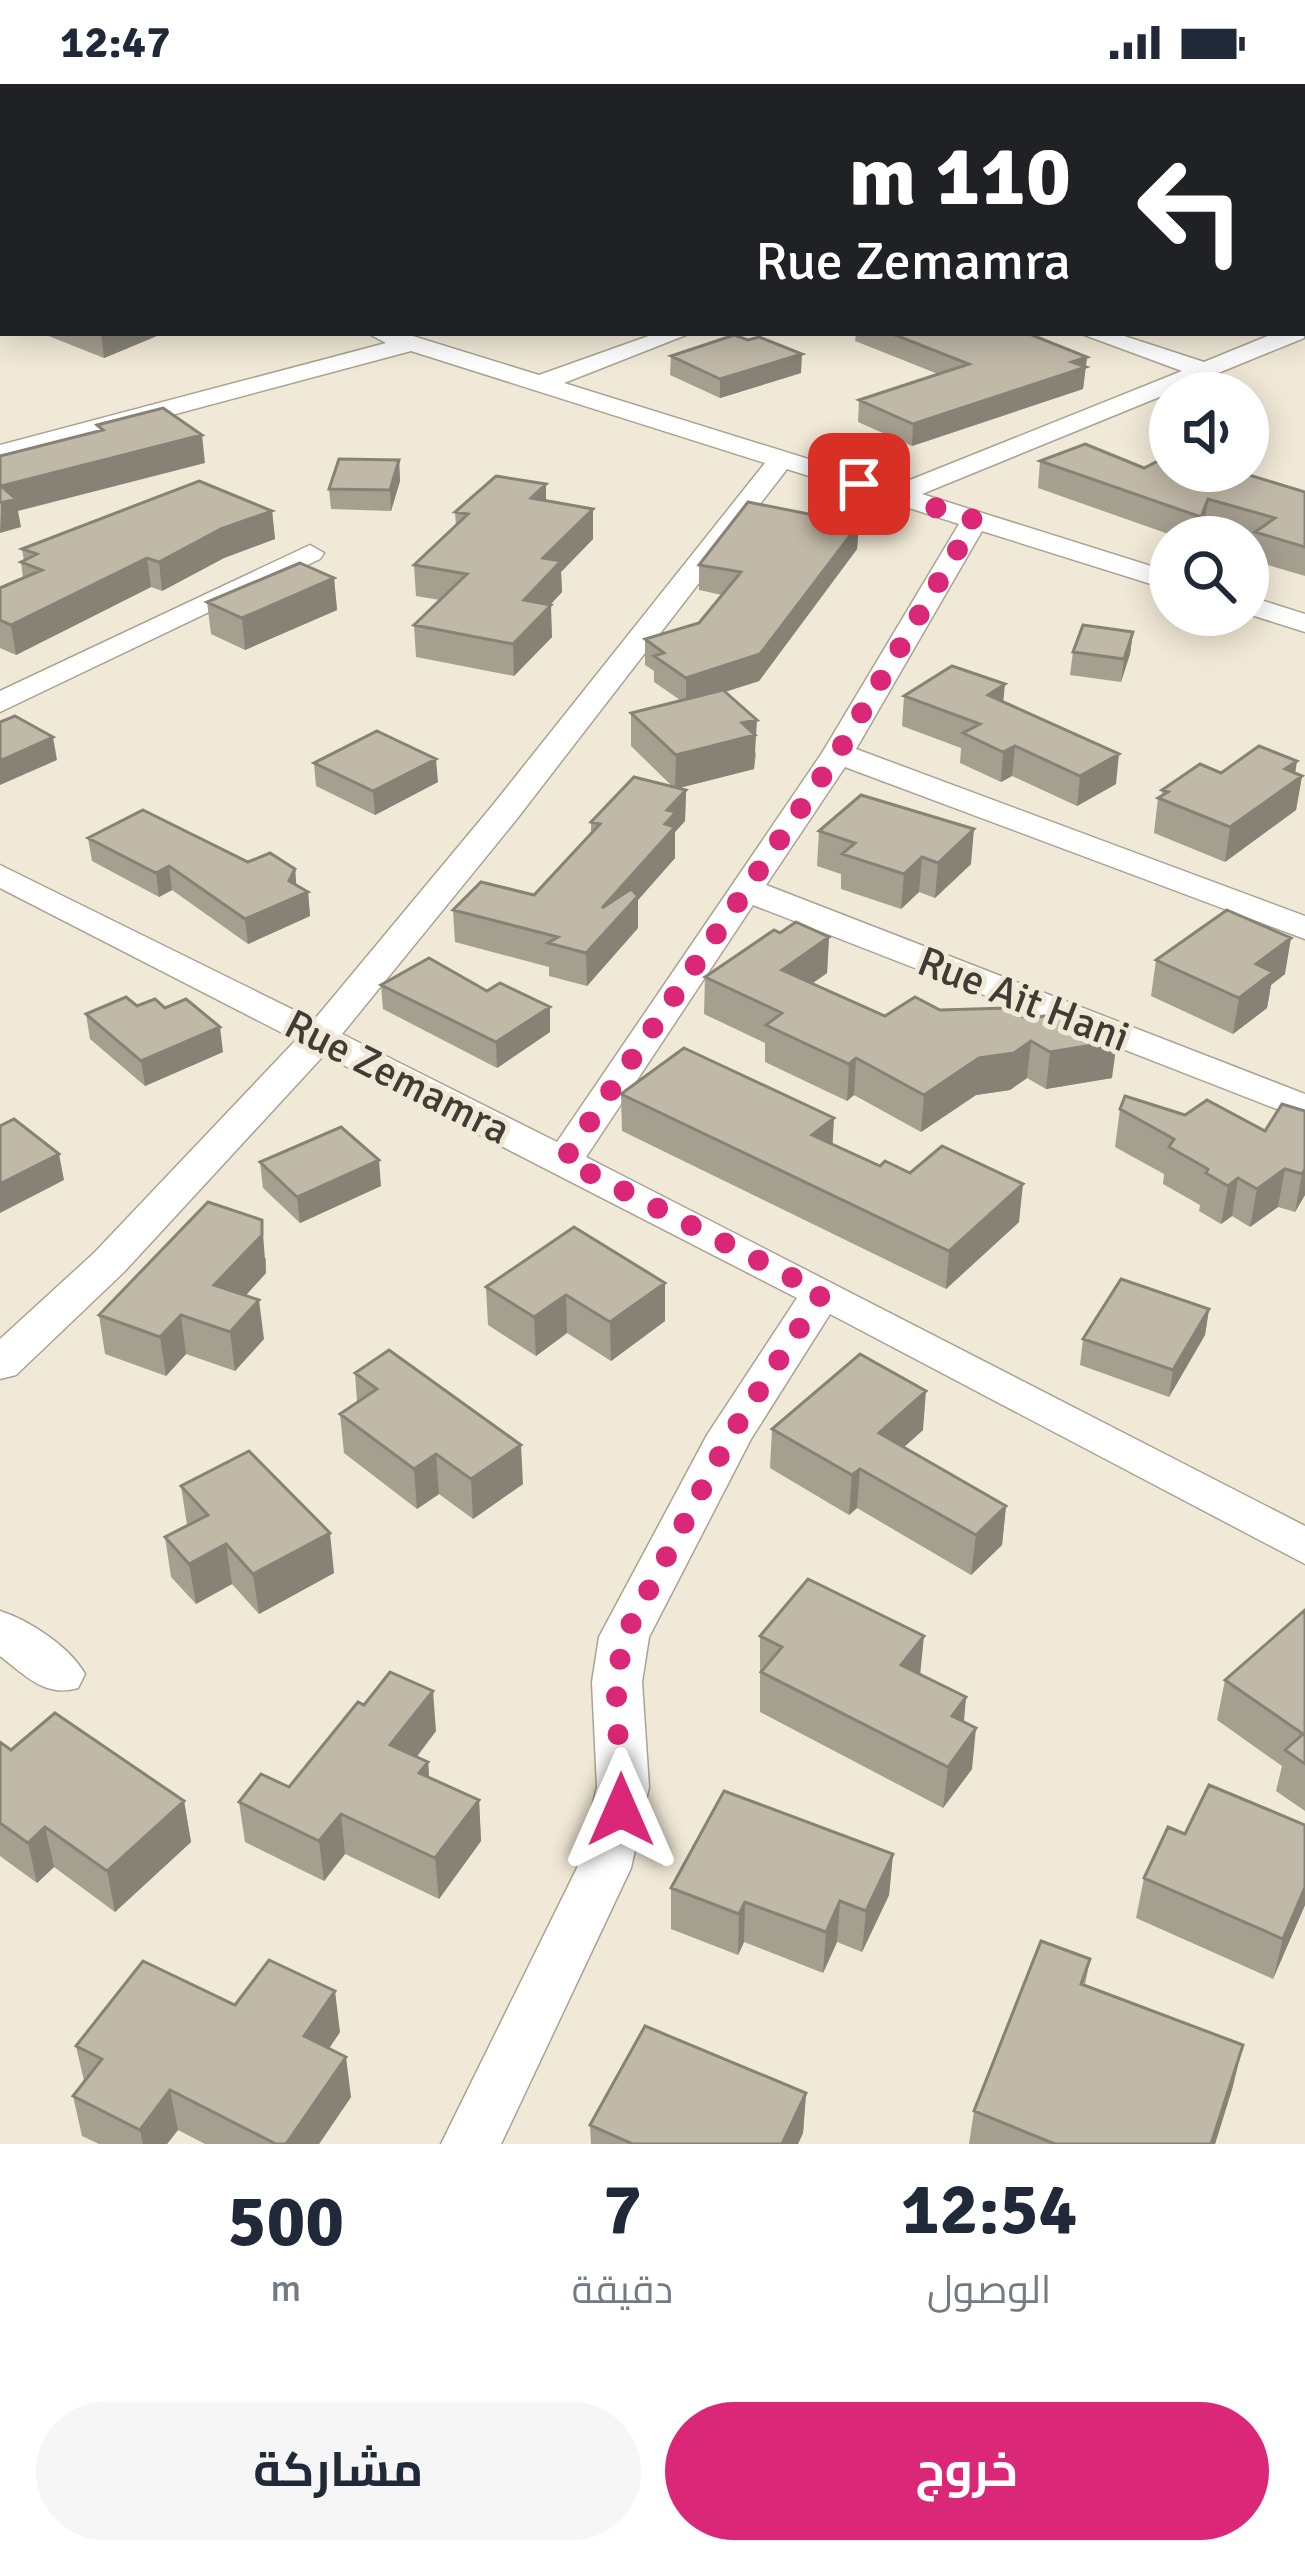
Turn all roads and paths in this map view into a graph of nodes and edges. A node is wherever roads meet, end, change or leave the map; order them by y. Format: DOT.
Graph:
graph roads {
  1 [pos="388,336"];
  2 [pos="433,336"];
  3 [pos="671,336"];
  4 [pos="1100,336"];
  5 [pos="1289,336"];
  6 [pos="413,344"];
  7 [pos="1207,371"];
  8 [pos="543,382"];
  9 [pos="0,454"];
  10 [pos="782,460"];
  11 [pos="897,495"];
  12 [pos="975,520"];
  13 [pos="310,554"];
  14 [pos="1149,574"];
  15 [pos="1269,611"];
  16 [pos="1305,622"];
  17 [pos="0,703"];
  18 [pos="838,753"];
  19 [pos="0,875"];
  20 [pos="744,889"];
  21 [pos="1305,928"];
  22 [pos="322,1038"];
  23 [pos="1305,1108"];
  24 [pos="564,1160"];
  25 [pos="822,1293"];
  26 [pos="0,1364"];
  27 [pos="1305,1546"];
  28 [pos="0,1630"];
  29 [pos="60,1675"];
  30 [pos="471,2144"];
  1 -- 6 [label="street"];
  2 -- 6 [label="street"];
  3 -- 8 [label="street"];
  4 -- 7 [label="street"];
  5 -- 7 [label="street"];
  6 -- 8 [label="street"];
  6 -- 9 [label="street"];
  7 -- 11 [label="street"];
  8 -- 10 [label="street"];
  10 -- 11 [label="street"];
  10 -- 22 [label="street"];
  11 -- 12 [label="street"];
  12 -- 14 [label="street"];
  12 -- 18 [label="street"];
  13 -- 17 [label="street"];
  15 -- 16 [label="street"];
  18 -- 20 [label="street"];
  18 -- 21 [label="street"];
  19 -- 22 [label="street, Rue Zemamra"];
  20 -- 23 [label="street, Rue Ait Hani"];
  20 -- 24 [label="street"];
  22 -- 24 [label="street, Rue Zemamra"];
  22 -- 26 [label="street"];
  24 -- 25 [label="street, Rue Zemamra"];
  25 -- 27 [label="street, Rue Zemamra"];
  25 -- 30 [label="street"];
  28 -- 29 [label="street"];
}
